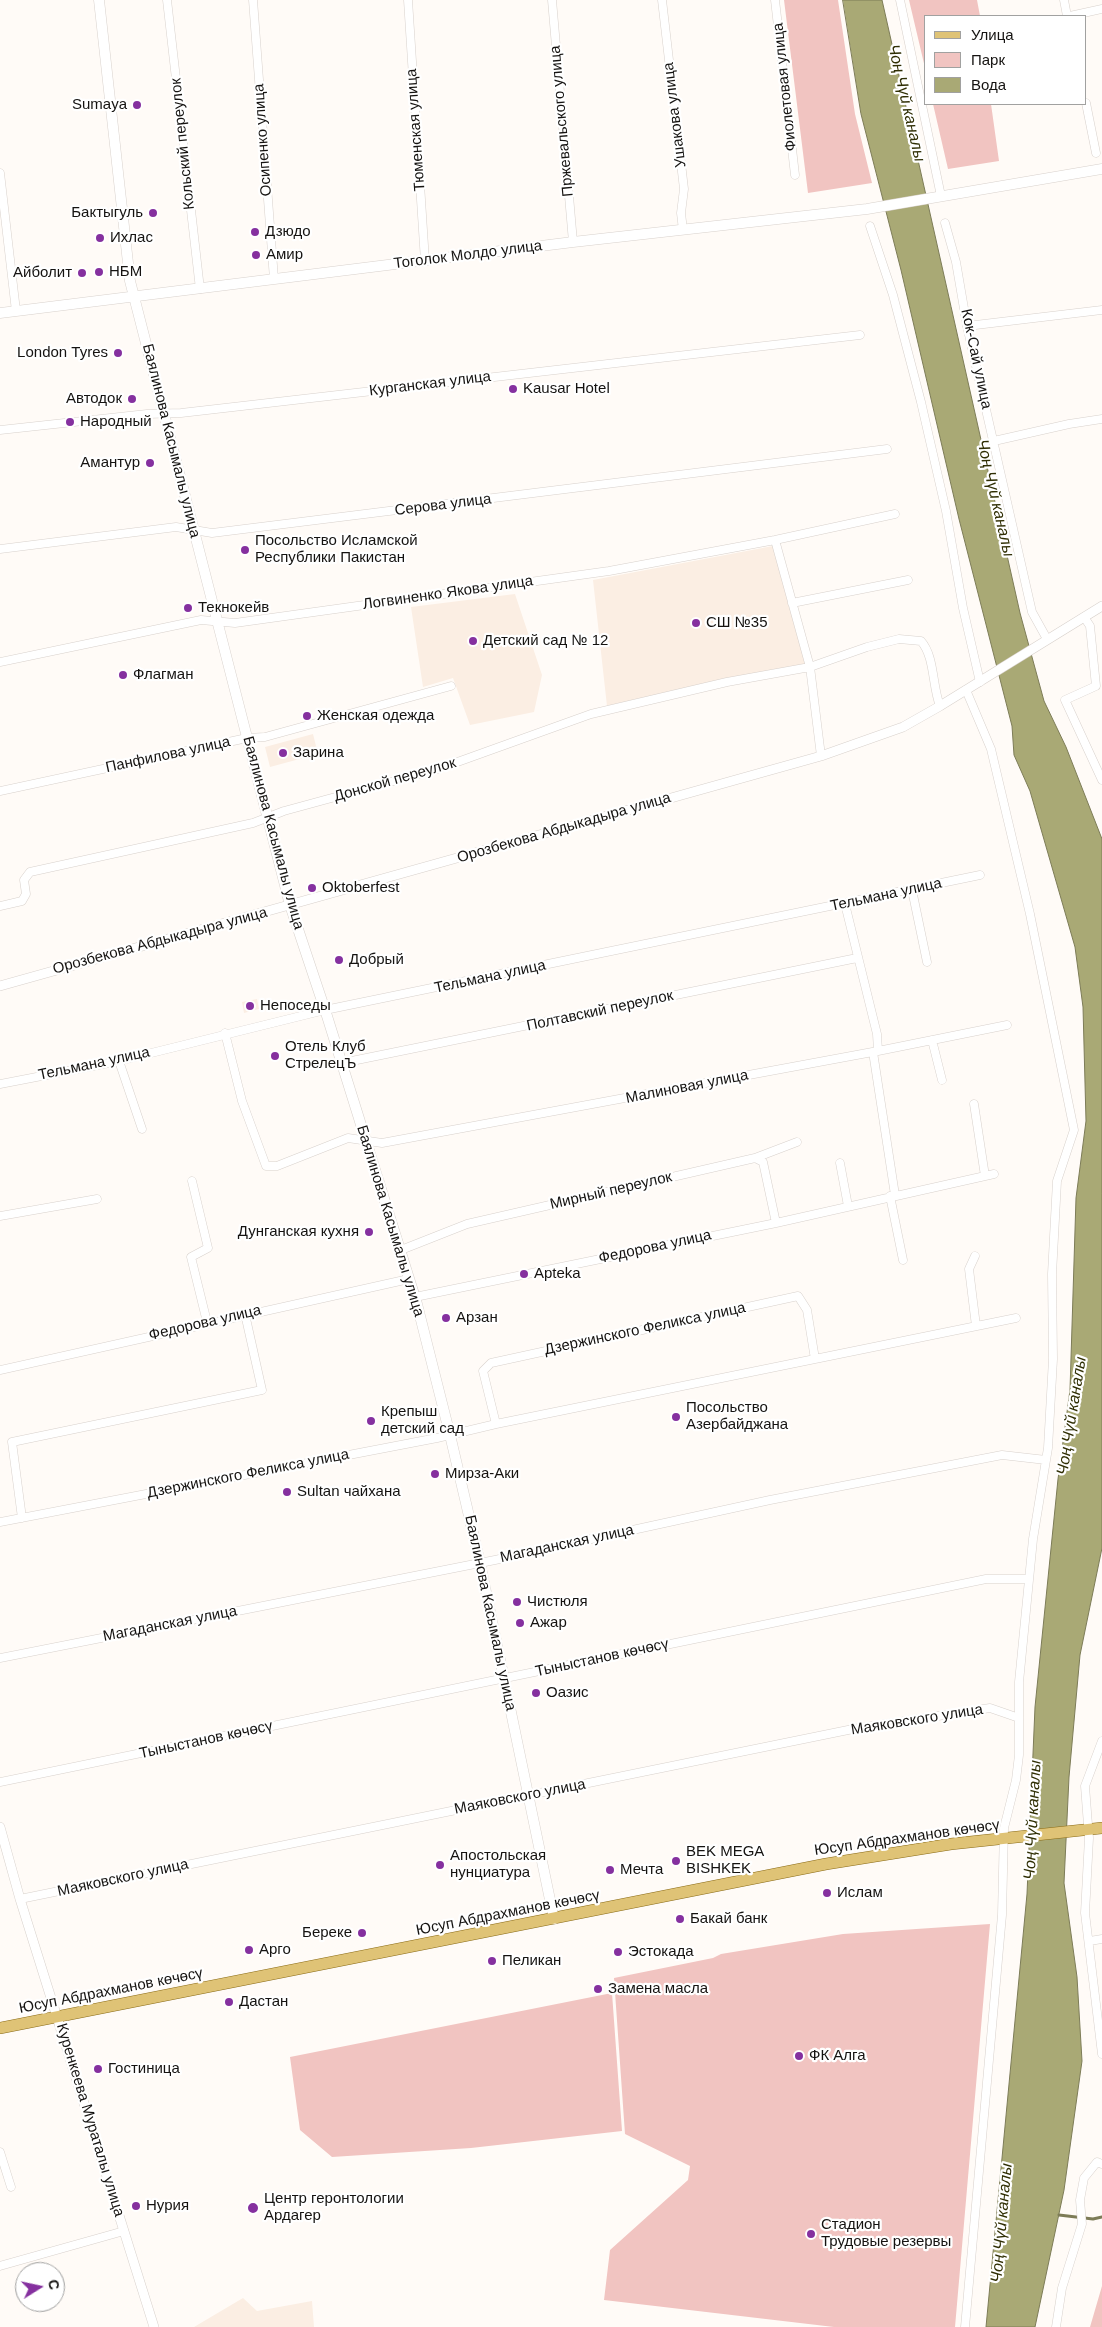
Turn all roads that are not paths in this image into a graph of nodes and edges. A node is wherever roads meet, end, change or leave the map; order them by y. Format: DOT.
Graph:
graph roads {
  1 [pos="99,0"];
  2 [pos="168,0"];
  3 [pos="253,0"];
  4 [pos="408,0"];
  5 [pos="552,0"];
  6 [pos="662,0"];
  7 [pos="775,0"];
  8 [pos="900,0"];
  9 [pos="1064,0"];
  10 [pos="1102,9"];
  11 [pos="1069,15"];
  12 [pos="1074,15"];
  13 [pos="1086,105"];
  14 [pos="1096,153"];
  15 [pos="1102,169"];
  16 [pos="0,173"];
  17 [pos="795,175"];
  18 [pos="938,197"];
  19 [pos="945,224"];
  20 [pos="870,226"];
  21 [pos="682,230"];
  22 [pos="573,242"];
  23 [pos="425,261"];
  24 [pos="274,279"];
  25 [pos="200,289"];
  26 [pos="134,296"];
  27 [pos="1102,310"];
  28 [pos="16,311"];
  29 [pos="0,313"];
  30 [pos="968,326"];
  31 [pos="860,335"];
  32 [pos="164,414"];
  33 [pos="1102,420"];
  34 [pos="0,430"];
  35 [pos="994,441"];
  36 [pos="887,449"];
  37 [pos="895,514"];
  38 [pos="194,529"];
  39 [pos="775,540"];
  40 [pos="0,549"];
  41 [pos="908,580"];
  42 [pos="792,603"];
  43 [pos="1102,606"];
  44 [pos="1084,617"];
  45 [pos="218,622"];
  46 [pos="1043,641"];
  47 [pos="0,662"];
  48 [pos="810,668"];
  49 [pos="984,680"];
  50 [pos="451,686"];
  51 [pos="966,690"];
  52 [pos="940,706"];
  53 [pos="247,738"];
  54 [pos="821,756"];
  55 [pos="1102,780"];
  56 [pos="0,791"];
  57 [pos="268,818"];
  58 [pos="980,875"];
  59 [pos="912,890"];
  60 [pos="845,904"];
  61 [pos="290,905"];
  62 [pos="0,906"];
  63 [pos="858,958"];
  64 [pos="927,962"];
  65 [pos="0,986"];
  66 [pos="325,1010"];
  67 [pos="1007,1025"];
  68 [pos="225,1033"];
  69 [pos="932,1040"];
  70 [pos="875,1052"];
  71 [pos="119,1061"];
  72 [pos="342,1063"];
  73 [pos="942,1080"];
  74 [pos="0,1084"];
  75 [pos="974,1104"];
  76 [pos="142,1128"];
  77 [pos="366,1140"];
  78 [pos="797,1142"];
  79 [pos="755,1158"];
  80 [pos="840,1163"];
  81 [pos="994,1174"];
  82 [pos="985,1176"];
  83 [pos="192,1181"];
  84 [pos="892,1195"];
  85 [pos="97,1199"];
  86 [pos="848,1206"];
  87 [pos="0,1216"];
  88 [pos="776,1222"];
  89 [pos="401,1250"];
  90 [pos="975,1256"];
  91 [pos="904,1260"];
  92 [pos="410,1279"];
  93 [pos="415,1297"];
  94 [pos="245,1314"];
  95 [pos="1016,1318"];
  96 [pos="207,1322"];
  97 [pos="976,1326"];
  98 [pos="815,1359"];
  99 [pos="0,1370"];
  100 [pos="496,1424"];
  101 [pos="450,1435"];
  102 [pos="1046,1460"];
  103 [pos="22,1518"];
  104 [pos="0,1522"];
  105 [pos="480,1563"];
  106 [pos="1029,1579"];
  107 [pos="0,1658"];
  108 [pos="505,1678"];
  109 [pos="1019,1718"];
  110 [pos="1102,1741"];
  111 [pos="0,1782"];
  112 [pos="529,1795"];
  113 [pos="0,1827"];
  114 [pos="1102,1828"];
  115 [pos="1082,1830"];
  116 [pos="1004,1838"];
  117 [pos="20,1899"];
  118 [pos="554,1919"];
  119 [pos="1102,1939"];
  120 [pos="1090,1941"];
  121 [pos="58,2017"];
  122 [pos="0,2028"];
  123 [pos="1102,2054"];
  124 [pos="0,2152"];
  125 [pos="1102,2154"];
  126 [pos="1100,2163"];
  127 [pos="11,2187"];
  128 [pos="124,2232"];
  129 [pos="0,2266"];
  130 [pos="154,2327"];
  131 [pos="964,2327"];
  132 [pos="1056,2327"];
  1 -- 26 [label="main road, Баялинова Касымалы улица"];
  2 -- 25 [label="street, Кольский переулок"];
  3 -- 24 [label="street, Осипенко улица"];
  4 -- 23 [label="street, Тюменская улица"];
  5 -- 22 [label="street, Пржевальского улица"];
  6 -- 21 [label="street, Ушакова улица"];
  7 -- 17 [label="street, Фиолетовая улица"];
  8 -- 18 [label="street"];
  9 -- 11 [label="street"];
  10 -- 12 [label="street"];
  13 -- 14 [label="street"];
  15 -- 18 [label="main road, Тоголок Молдо улица"];
  16 -- 28 [label="street"];
  18 -- 21 [label="main road, Тоголок Молдо улица"];
  19 -- 30 [label="street, Кок-Сай улица"];
  20 -- 49 [label="street"];
  21 -- 22 [label="main road, Тоголок Молдо улица"];
  22 -- 23 [label="main road, Тоголок Молдо улица"];
  23 -- 24 [label="main road, Тоголок Молдо улица"];
  24 -- 25 [label="main road, Тоголок Молдо улица"];
  25 -- 26 [label="main road, Тоголок Молдо улица"];
  26 -- 28 [label="main road, Тоголок Молдо улица"];
  26 -- 32 [label="main road, Баялинова Касымалы улица"];
  27 -- 30 [label="street"];
  28 -- 29 [label="main road, Тоголок Молдо улица"];
  30 -- 35 [label="street, Кок-Сай улица"];
  31 -- 32 [label="street, Курганская улица"];
  32 -- 34 [label="street, Курганская улица"];
  32 -- 38 [label="main road, Баялинова Касымалы улица"];
  33 -- 35 [label="street"];
  35 -- 46 [label="street, Кок-Сай улица"];
  36 -- 38 [label="street, Серова улица"];
  37 -- 39 [label="street, Логвиненко Якова улица"];
  38 -- 40 [label="street, Серова улица"];
  38 -- 45 [label="main road, Баялинова Касымалы улица"];
  39 -- 42 [label="street"];
  39 -- 45 [label="street, Логвиненко Якова улица"];
  41 -- 42 [label="street"];
  42 -- 48 [label="street"];
  43 -- 44 [label="street, Орозбекова Абдыкадыра улица"];
  44 -- 46 [label="street, Орозбекова Абдыкадыра улица"];
  44 -- 55 [label="street"];
  45 -- 47 [label="street, Логвиненко Якова улица"];
  45 -- 53 [label="main road, Баялинова Касымалы улица"];
  46 -- 49 [label="street, Орозбекова Абдыкадыра улица"];
  48 -- 52 [label="street, Донской переулок"];
  48 -- 54 [label="street"];
  48 -- 57 [label="street, Донской переулок"];
  49 -- 51 [label="street, Орозбекова Абдыкадыра улица"];
  50 -- 53 [label="street, Панфилова улица"];
  51 -- 52 [label="street, Орозбекова Абдыкадыра улица"];
  51 -- 102 [label="street"];
  52 -- 54 [label="street, Орозбекова Абдыкадыра улица"];
  53 -- 56 [label="street, Панфилова улица"];
  53 -- 57 [label="main road, Баялинова Касымалы улица"];
  54 -- 61 [label="street, Орозбекова Абдыкадыра улица"];
  57 -- 61 [label="main road, Баялинова Касымалы улица"];
  57 -- 62 [label="street, Донской переулок"];
  58 -- 59 [label="street, Тельмана улица"];
  59 -- 60 [label="street, Тельмана улица"];
  59 -- 64 [label="street"];
  60 -- 63 [label="street"];
  60 -- 66 [label="street, Тельмана улица"];
  61 -- 65 [label="street, Орозбекова Абдыкадыра улица"];
  61 -- 66 [label="main road, Баялинова Касымалы улица"];
  63 -- 70 [label="street"];
  63 -- 72 [label="street, Полтавский переулок"];
  66 -- 68 [label="street, Тельмана улица"];
  66 -- 72 [label="main road, Баялинова Касымалы улица"];
  67 -- 69 [label="street, Малиновая улица"];
  68 -- 71 [label="street, Тельмана улица"];
  68 -- 77 [label="street, Малиновая улица"];
  69 -- 70 [label="street, Малиновая улица"];
  69 -- 73 [label="street"];
  70 -- 77 [label="street, Малиновая улица"];
  70 -- 84 [label="street"];
  71 -- 74 [label="street, Тельмана улица"];
  71 -- 76 [label="street"];
  72 -- 77 [label="main road, Баялинова Касымалы улица"];
  75 -- 82 [label="street"];
  77 -- 89 [label="main road, Баялинова Касымалы улица"];
  78 -- 79 [label="street, Мирный переулок"];
  79 -- 88 [label="street"];
  79 -- 89 [label="street, Мирный переулок"];
  80 -- 86 [label="street"];
  81 -- 82 [label="street, Федорова улица"];
  82 -- 84 [label="street, Федорова улица"];
  83 -- 96 [label="street"];
  84 -- 86 [label="street, Федорова улица"];
  84 -- 91 [label="street"];
  85 -- 87 [label="street"];
  86 -- 88 [label="street, Федорова улица"];
  88 -- 93 [label="street, Федорова улица"];
  89 -- 92 [label="main road, Баялинова Касымалы улица"];
  90 -- 97 [label="street"];
  92 -- 93 [label="main road, Баялинова Касымалы улица"];
  92 -- 94 [label="street, Федорова улица"];
  93 -- 101 [label="main road, Баялинова Касымалы улица"];
  94 -- 96 [label="street, Федорова улица"];
  94 -- 103 [label="street"];
  95 -- 97 [label="street, Дзержинского Феликса улица"];
  96 -- 99 [label="street, Федорова улица"];
  97 -- 98 [label="street, Дзержинского Феликса улица"];
  98 -- 100 [label="street, Дзержинского Феликса улица"];
  98 -- 100 [label="street, Дзержинского Феликса улица"];
  100 -- 101 [label="street, Дзержинского Феликса улица"];
  101 -- 103 [label="street, Дзержинского Феликса улица"];
  101 -- 105 [label="main road, Баялинова Касымалы улица"];
  102 -- 105 [label="street, Магаданская улица"];
  102 -- 106 [label="street"];
  103 -- 104 [label="street, Дзержинского Феликса улица"];
  105 -- 107 [label="street, Магаданская улица"];
  105 -- 108 [label="main road, Баялинова Касымалы улица"];
  106 -- 108 [label="street, Тыныстанов көчөсү"];
  106 -- 109 [label="street"];
  108 -- 111 [label="street, Тыныстанов көчөсү"];
  108 -- 112 [label="main road, Баялинова Касымалы улица"];
  109 -- 112 [label="street, Маяковского улица"];
  109 -- 116 [label="street"];
  110 -- 115 [label="street"];
  112 -- 117 [label="street, Маяковского улица"];
  112 -- 118 [label="main road, Баялинова Касымалы улица"];
  113 -- 117 [label="street, Куренкеева Мураталы улица"];
  114 -- 115 [label="main road, Юсуп Абдрахманов көчөсү"];
  115 -- 116 [label="main road, Юсуп Абдрахманов көчөсү"];
  115 -- 120 [label="street"];
  116 -- 118 [label="main road, Юсуп Абдрахманов көчөсү"];
  116 -- 131 [label="street"];
  117 -- 121 [label="street, Куренкеева Мураталы улица"];
  118 -- 121 [label="main road, Юсуп Абдрахманов көчөсү"];
  119 -- 120 [label="street"];
  120 -- 123 [label="street"];
  121 -- 122 [label="main road, Юсуп Абдрахманов көчөсү"];
  121 -- 128 [label="street, Куренкеева Мураталы улица"];
  124 -- 127 [label="street"];
  125 -- 126 [label="street"];
  126 -- 132 [label="street"];
  128 -- 129 [label="street"];
  128 -- 130 [label="street, Куренкеева Мураталы улица"];
}
